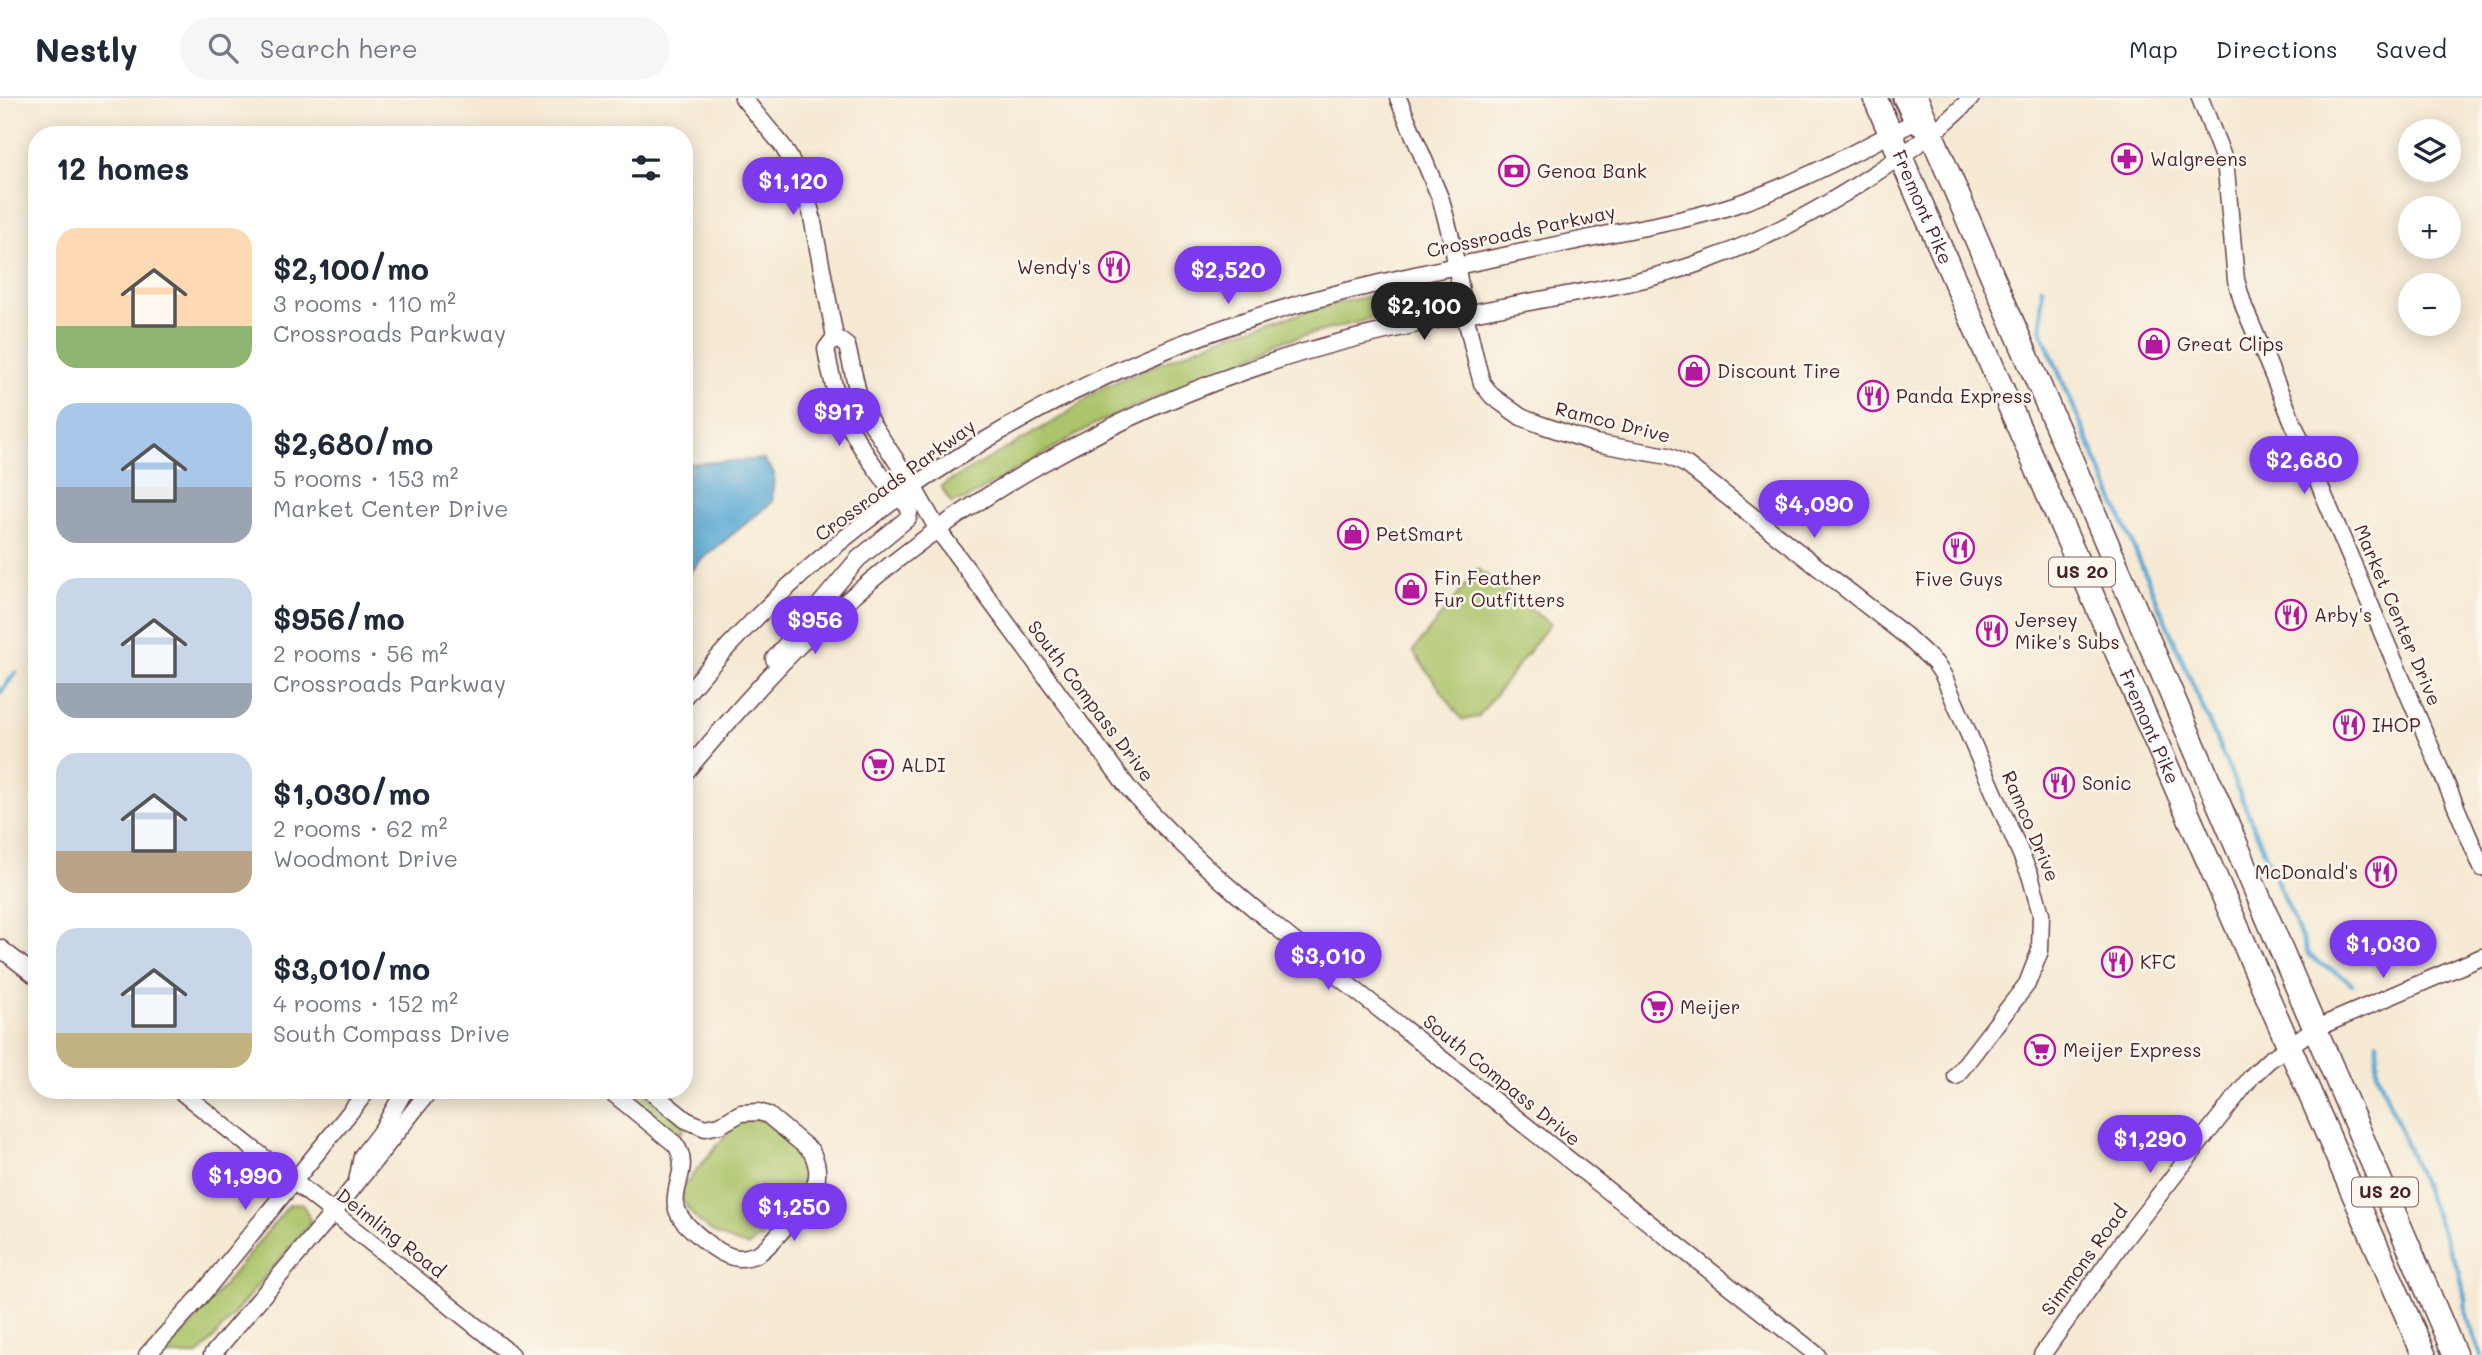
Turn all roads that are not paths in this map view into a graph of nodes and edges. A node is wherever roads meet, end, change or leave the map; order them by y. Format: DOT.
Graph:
graph roads {
  1 [pos="743,98"];
  2 [pos="1398,98"];
  3 [pos="1875,98"];
  4 [pos="1903,98"];
  5 [pos="2200,98"];
  6 [pos="1966,103"];
  7 [pos="1922,118"];
  8 [pos="1891,135"];
  9 [pos="1900,156"];
  10 [pos="1456,267"];
  11 [pos="1465,314"];
  12 [pos="835,337"];
  13 [pos="914,488"];
  14 [pos="904,503"];
  15 [pos="938,530"];
  16 [pos="693,688"];
  17 [pos="736,712"];
  18 [pos="693,763"];
  19 [pos="2482,868"];
  20 [pos="0,948"];
  21 [pos="2482,957"];
  22 [pos="28,970"];
  23 [pos="2301,1037"];
  24 [pos="1956,1076"];
  25 [pos="190,1099"];
  26 [pos="361,1099"];
  27 [pos="400,1099"];
  28 [pos="423,1099"];
  29 [pos="620,1099"];
  30 [pos="660,1099"];
  31 [pos="294,1181"];
  32 [pos="357,1183"];
  33 [pos="333,1213"];
  34 [pos="147,1355"];
  35 [pos="212,1355"];
  36 [pos="512,1355"];
  37 [pos="1817,1355"];
  38 [pos="2042,1355"];
  39 [pos="2424,1355"];
  40 [pos="2455,1355"];
  1 -- 12 [label="street, South Compass Drive"];
  2 -- 10 [label="street, Ramco Drive"];
  3 -- 8 [label="highway, Fremont Pike / US 20"];
  4 -- 7 [label="main road"];
  5 -- 19 [label="street, Market Center Drive"];
  6 -- 7 [label="street"];
  7 -- 8 [label="street, Crossroads Parkway"];
  7 -- 9 [label="street"];
  7 -- 23 [label="highway, Fremont Pike / US 20"];
  8 -- 9 [label="highway, Fremont Pike / US 20"];
  8 -- 10 [label="street, Crossroads Parkway"];
  9 -- 11 [label="street"];
  9 -- 23 [label="highway, Fremont Pike / US 20"];
  10 -- 11 [label="street, Ramco Drive"];
  10 -- 13 [label="street, Crossroads Parkway"];
  11 -- 15 [label="street"];
  11 -- 24 [label="street, Ramco Drive"];
  12 -- 13 [label="street, South Compass Drive"];
  12 -- 14 [label="street, South Compass Drive"];
  13 -- 14 [label="street, Crossroads Parkway"];
  13 -- 15 [label="street, South Compass Drive"];
  14 -- 15 [label="street, South Compass Drive"];
  14 -- 16 [label="street, Crossroads Parkway"];
  14 -- 17 [label="street"];
  15 -- 17 [label="street"];
  15 -- 37 [label="street, South Compass Drive"];
  17 -- 18 [label="street"];
  20 -- 22 [label="street"];
  21 -- 23 [label="street, Simmons Road"];
  23 -- 38 [label="street, Simmons Road"];
  23 -- 39 [label="highway, Fremont Pike / US 20"];
  23 -- 40 [label="highway, Fremont Pike / US 20"];
  25 -- 31 [label="street, Deimling Road"];
  26 -- 31 [label="street"];
  27 -- 32 [label="street"];
  28 -- 32 [label="street"];
  29 -- 30 [label="street"];
  31 -- 33 [label="street, Deimling Road"];
  31 -- 34 [label="street"];
  32 -- 33 [label="street"];
  33 -- 35 [label="street"];
  33 -- 36 [label="street, Deimling Road"];
}
